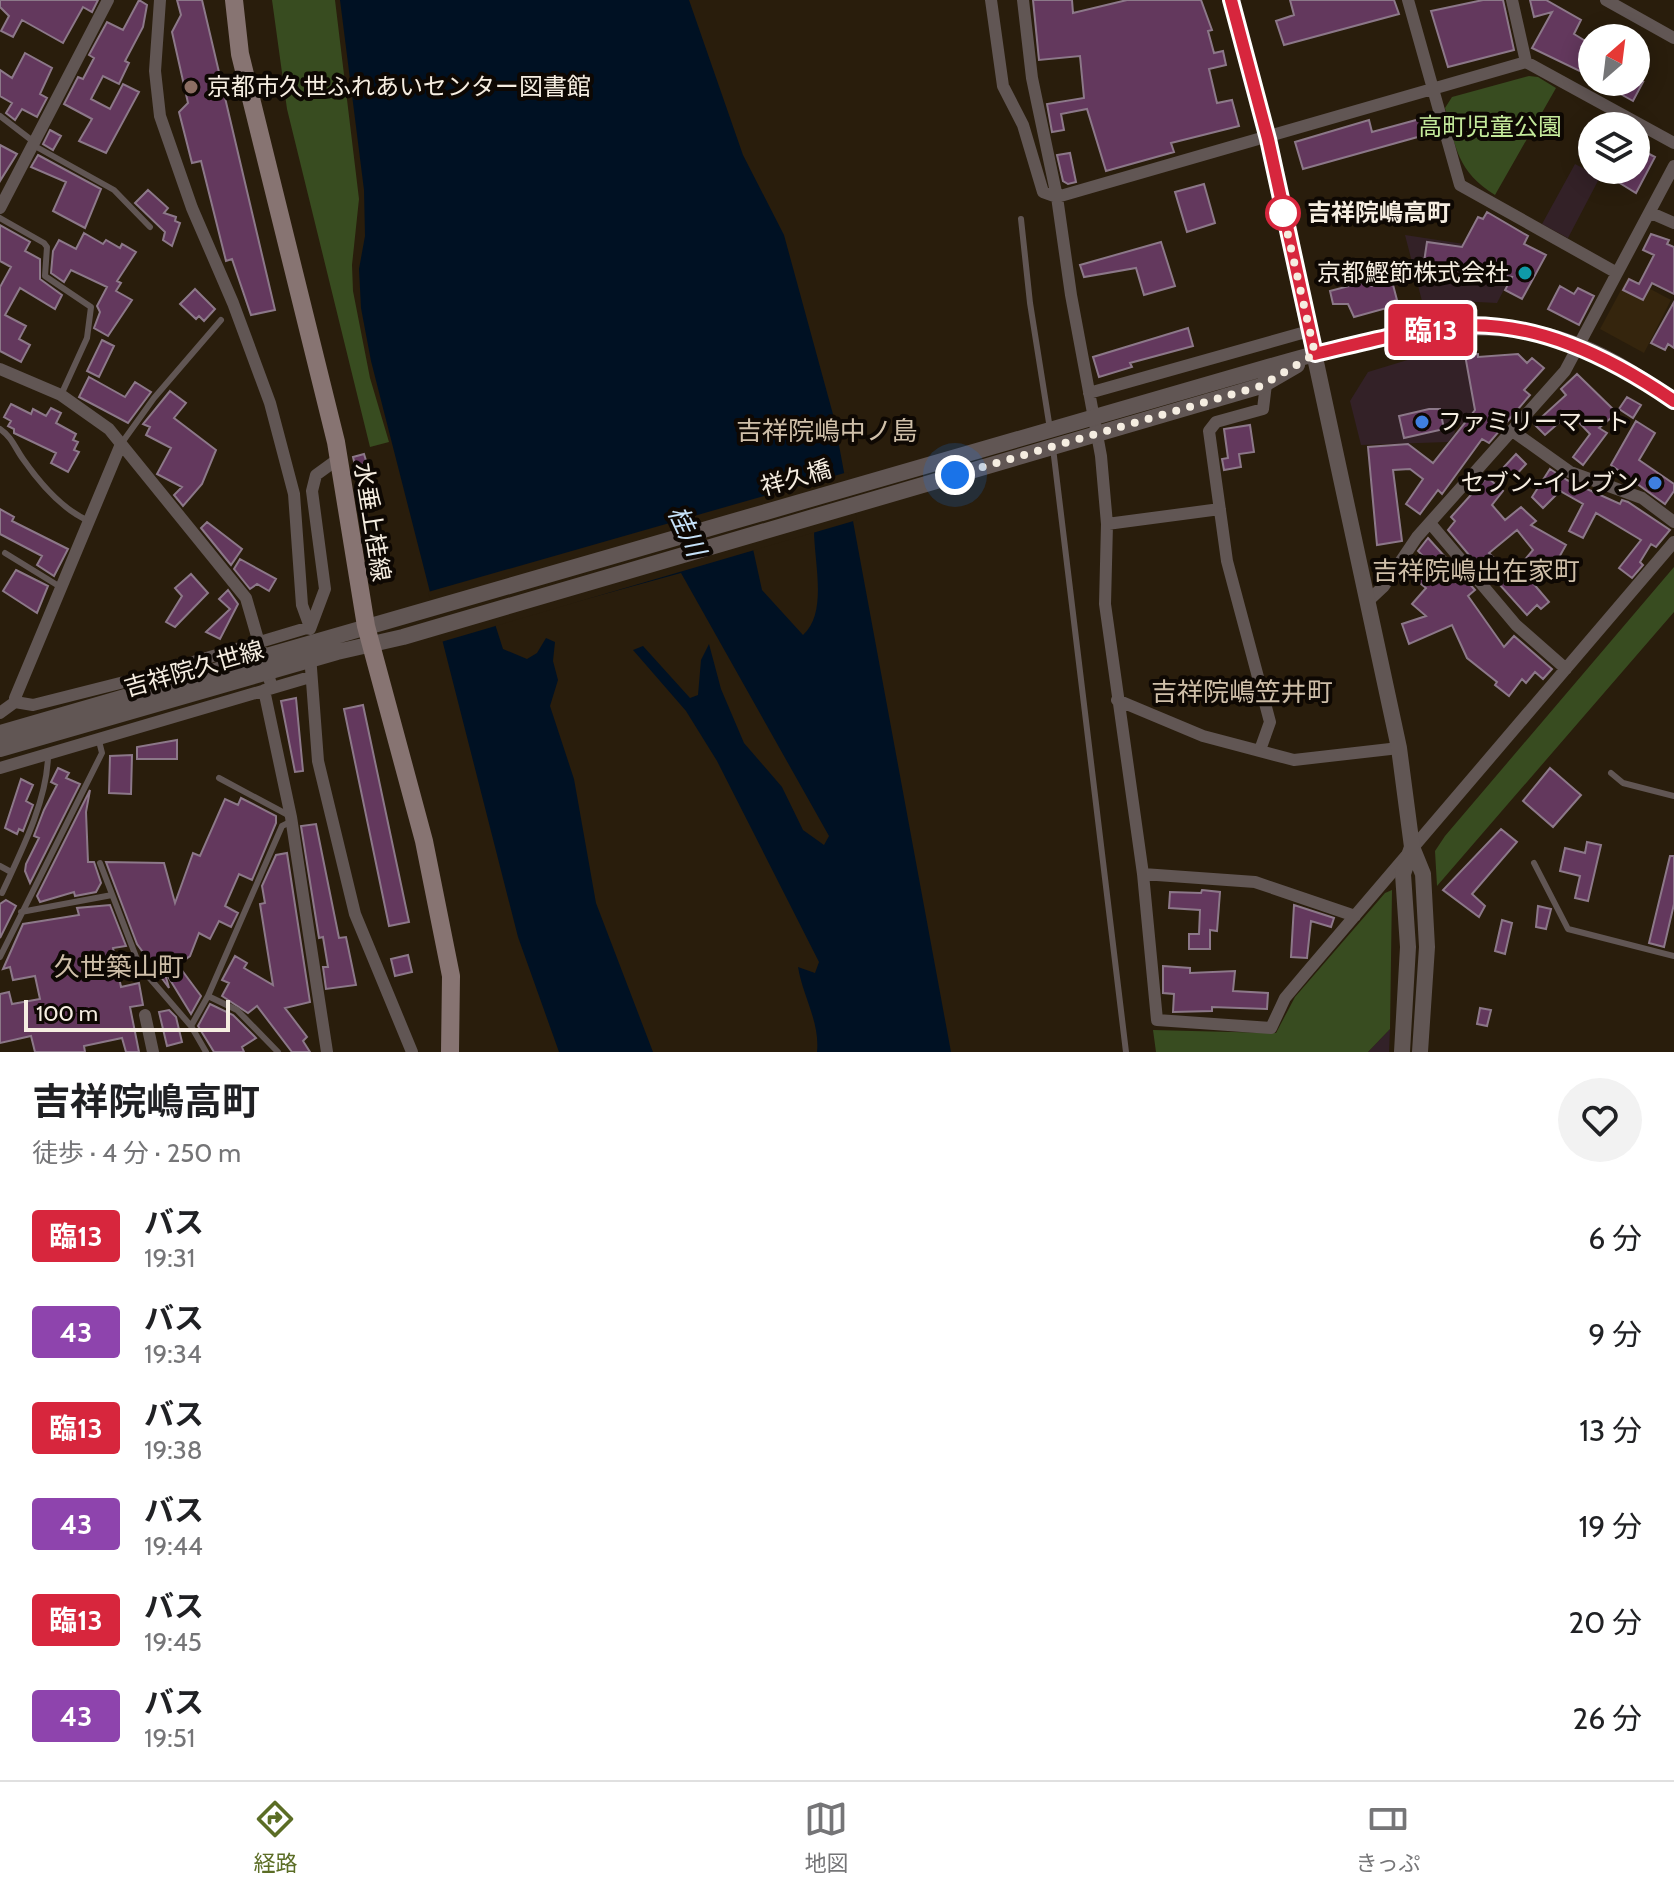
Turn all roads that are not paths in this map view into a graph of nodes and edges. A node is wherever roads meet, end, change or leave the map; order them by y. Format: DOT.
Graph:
graph roads {
  1 [pos="108,0"];
  2 [pos="160,0"];
  3 [pos="234,0"];
  4 [pos="991,0"];
  5 [pos="1023,0"];
  6 [pos="1231,0"];
  7 [pos="1408,0"];
  8 [pos="1512,0"];
  9 [pos="1606,0"];
  10 [pos="1674,38"];
  11 [pos="1526,62"];
  12 [pos="1432,90"];
  13 [pos="0,116"];
  14 [pos="1268,139"];
  15 [pos="34,143"];
  16 [pos="1674,143"];
  17 [pos="1674,166"];
  18 [pos="1057,197"];
  19 [pos="0,208"];
  20 [pos="1651,213"];
  21 [pos="0,218"];
  22 [pos="1021,219"];
  23 [pos="1674,223"];
  24 [pos="150,227"];
  25 [pos="1617,273"];
  26 [pos="221,320"];
  27 [pos="1309,331"];
  28 [pos="1578,345"];
  29 [pos="1315,354"];
  30 [pos="1,373"];
  31 [pos="1261,380"];
  32 [pos="1089,393"];
  33 [pos="61,395"];
  34 [pos="1674,401"];
  35 [pos="0,429"];
  36 [pos="1514,432"];
  37 [pos="121,444"];
  38 [pos="338,459"];
  39 [pos="1220,509"];
  40 [pos="89,521"];
  41 [pos="1674,522"];
  42 [pos="1430,523"];
  43 [pos="1107,524"];
  44 [pos="1674,542"];
  45 [pos="5,553"];
  46 [pos="62,588"];
  47 [pos="1368,601"];
  48 [pos="395,618"];
  49 [pos="366,626"];
  50 [pos="310,627"];
  51 [pos="403,637"];
  52 [pos="258,641"];
  53 [pos="335,643"];
  54 [pos="372,645"];
  55 [pos="1566,669"];
  56 [pos="310,677"];
  57 [pos="268,689"];
  58 [pos="0,692"];
  59 [pos="15,700"];
  60 [pos="1117,700"];
  61 [pos="0,713"];
  62 [pos="0,733"];
  63 [pos="99,741"];
  64 [pos="1399,748"];
  65 [pos="0,749"];
  66 [pos="1260,750"];
  67 [pos="48,756"];
  68 [pos="0,768"];
  69 [pos="1611,773"];
  70 [pos="219,778"];
  71 [pos="1674,796"];
  72 [pos="292,819"];
  73 [pos="1412,847"];
  74 [pos="100,863"];
  75 [pos="1534,863"];
  76 [pos="0,866"];
  77 [pos="11,872"];
  78 [pos="1143,874"];
  79 [pos="2,893"];
  80 [pos="112,895"];
  81 [pos="21,912"];
  82 [pos="1355,916"];
  83 [pos="1674,956"];
  84 [pos="0,957"];
  85 [pos="208,996"];
  86 [pos="145,1015"];
  87 [pos="191,1026"];
  88 [pos="153,1052"];
  89 [pos="206,1052"];
  90 [pos="278,1052"];
  91 [pos="327,1052"];
  92 [pos="412,1052"];
  93 [pos="450,1052"];
  94 [pos="1126,1052"];
  95 [pos="1402,1052"];
  96 [pos="1420,1052"];
  1 -- 15 [label="street"];
  2 -- 50 [label="street"];
  3 -- 38 [label="main road, 水垂上桂線"];
  4 -- 18 [label="street"];
  5 -- 18 [label="street"];
  6 -- 14 [label="street"];
  7 -- 12 [label="street"];
  8 -- 11 [label="street"];
  9 -- 10 [label="street"];
  11 -- 12 [label="street"];
  11 -- 16 [label="street"];
  12 -- 14 [label="street"];
  12 -- 25 [label="street"];
  13 -- 15 [label="lane"];
  14 -- 18 [label="street"];
  14 -- 27 [label="street"];
  15 -- 19 [label="street"];
  15 -- 24 [label="lane"];
  17 -- 20 [label="street"];
  18 -- 32 [label="street"];
  20 -- 23 [label="street"];
  20 -- 25 [label="street"];
  21 -- 33 [label="lane"];
  22 -- 94 [label="lane"];
  25 -- 28 [label="street"];
  26 -- 37 [label="lane"];
  27 -- 29 [label="street"];
  27 -- 32 [label="street"];
  28 -- 29 [label="street"];
  28 -- 34 [label="street"];
  28 -- 36 [label="street"];
  29 -- 31 [label="street"];
  29 -- 47 [label="street"];
  30 -- 33 [label="street"];
  31 -- 39 [label="street"];
  31 -- 48 [label="street, 祥久橋"];
  31 -- 51 [label="street, 祥久橋"];
  32 -- 43 [label="street"];
  33 -- 37 [label="street"];
  35 -- 40 [label="lane"];
  36 -- 41 [label="street"];
  36 -- 42 [label="street"];
  37 -- 40 [label="street"];
  37 -- 52 [label="street"];
  38 -- 49 [label="main road, 水垂上桂線"];
  38 -- 50 [label="street"];
  39 -- 43 [label="street"];
  39 -- 66 [label="street"];
  40 -- 46 [label="street"];
  42 -- 47 [label="street"];
  42 -- 55 [label="street"];
  43 -- 60 [label="street"];
  44 -- 55 [label="street"];
  45 -- 46 [label="lane"];
  46 -- 59 [label="street"];
  47 -- 64 [label="street"];
  48 -- 49 [label="street, 吉祥院久世線"];
  49 -- 53 [label="street, 吉祥院久世線"];
  49 -- 54 [label="main road, 水垂上桂線"];
  50 -- 52 [label="street"];
  50 -- 56 [label="street"];
  51 -- 54 [label="street, 吉祥院久世線"];
  52 -- 57 [label="street"];
  52 -- 59 [label="street"];
  53 -- 54 [label="street, 吉祥院久世線"];
  53 -- 62 [label="street, 吉祥院久世線"];
  53 -- 65 [label="street, 吉祥院久世線"];
  54 -- 93 [label="main road, 水垂上桂線"];
  55 -- 73 [label="street"];
  56 -- 57 [label="street"];
  56 -- 92 [label="street"];
  57 -- 63 [label="street"];
  57 -- 72 [label="street"];
  58 -- 59 [label="street"];
  59 -- 61 [label="street"];
  60 -- 66 [label="street"];
  60 -- 78 [label="street"];
  63 -- 67 [label="street"];
  63 -- 81 [label="lane"];
  64 -- 66 [label="street"];
  64 -- 73 [label="street"];
  67 -- 68 [label="street"];
  67 -- 77 [label="lane"];
  69 -- 71 [label="lane"];
  70 -- 72 [label="lane"];
  72 -- 85 [label="lane"];
  72 -- 91 [label="street"];
  73 -- 82 [label="street"];
  73 -- 95 [label="street"];
  73 -- 96 [label="street"];
  74 -- 80 [label="lane"];
  75 -- 83 [label="lane"];
  76 -- 77 [label="lane"];
  77 -- 79 [label="lane"];
  78 -- 82 [label="street"];
  78 -- 82 [label="street"];
  80 -- 81 [label="lane"];
  80 -- 87 [label="lane"];
  81 -- 84 [label="lane"];
  85 -- 87 [label="lane"];
  85 -- 90 [label="lane"];
  86 -- 88 [label="street"];
  87 -- 89 [label="lane"];
}
